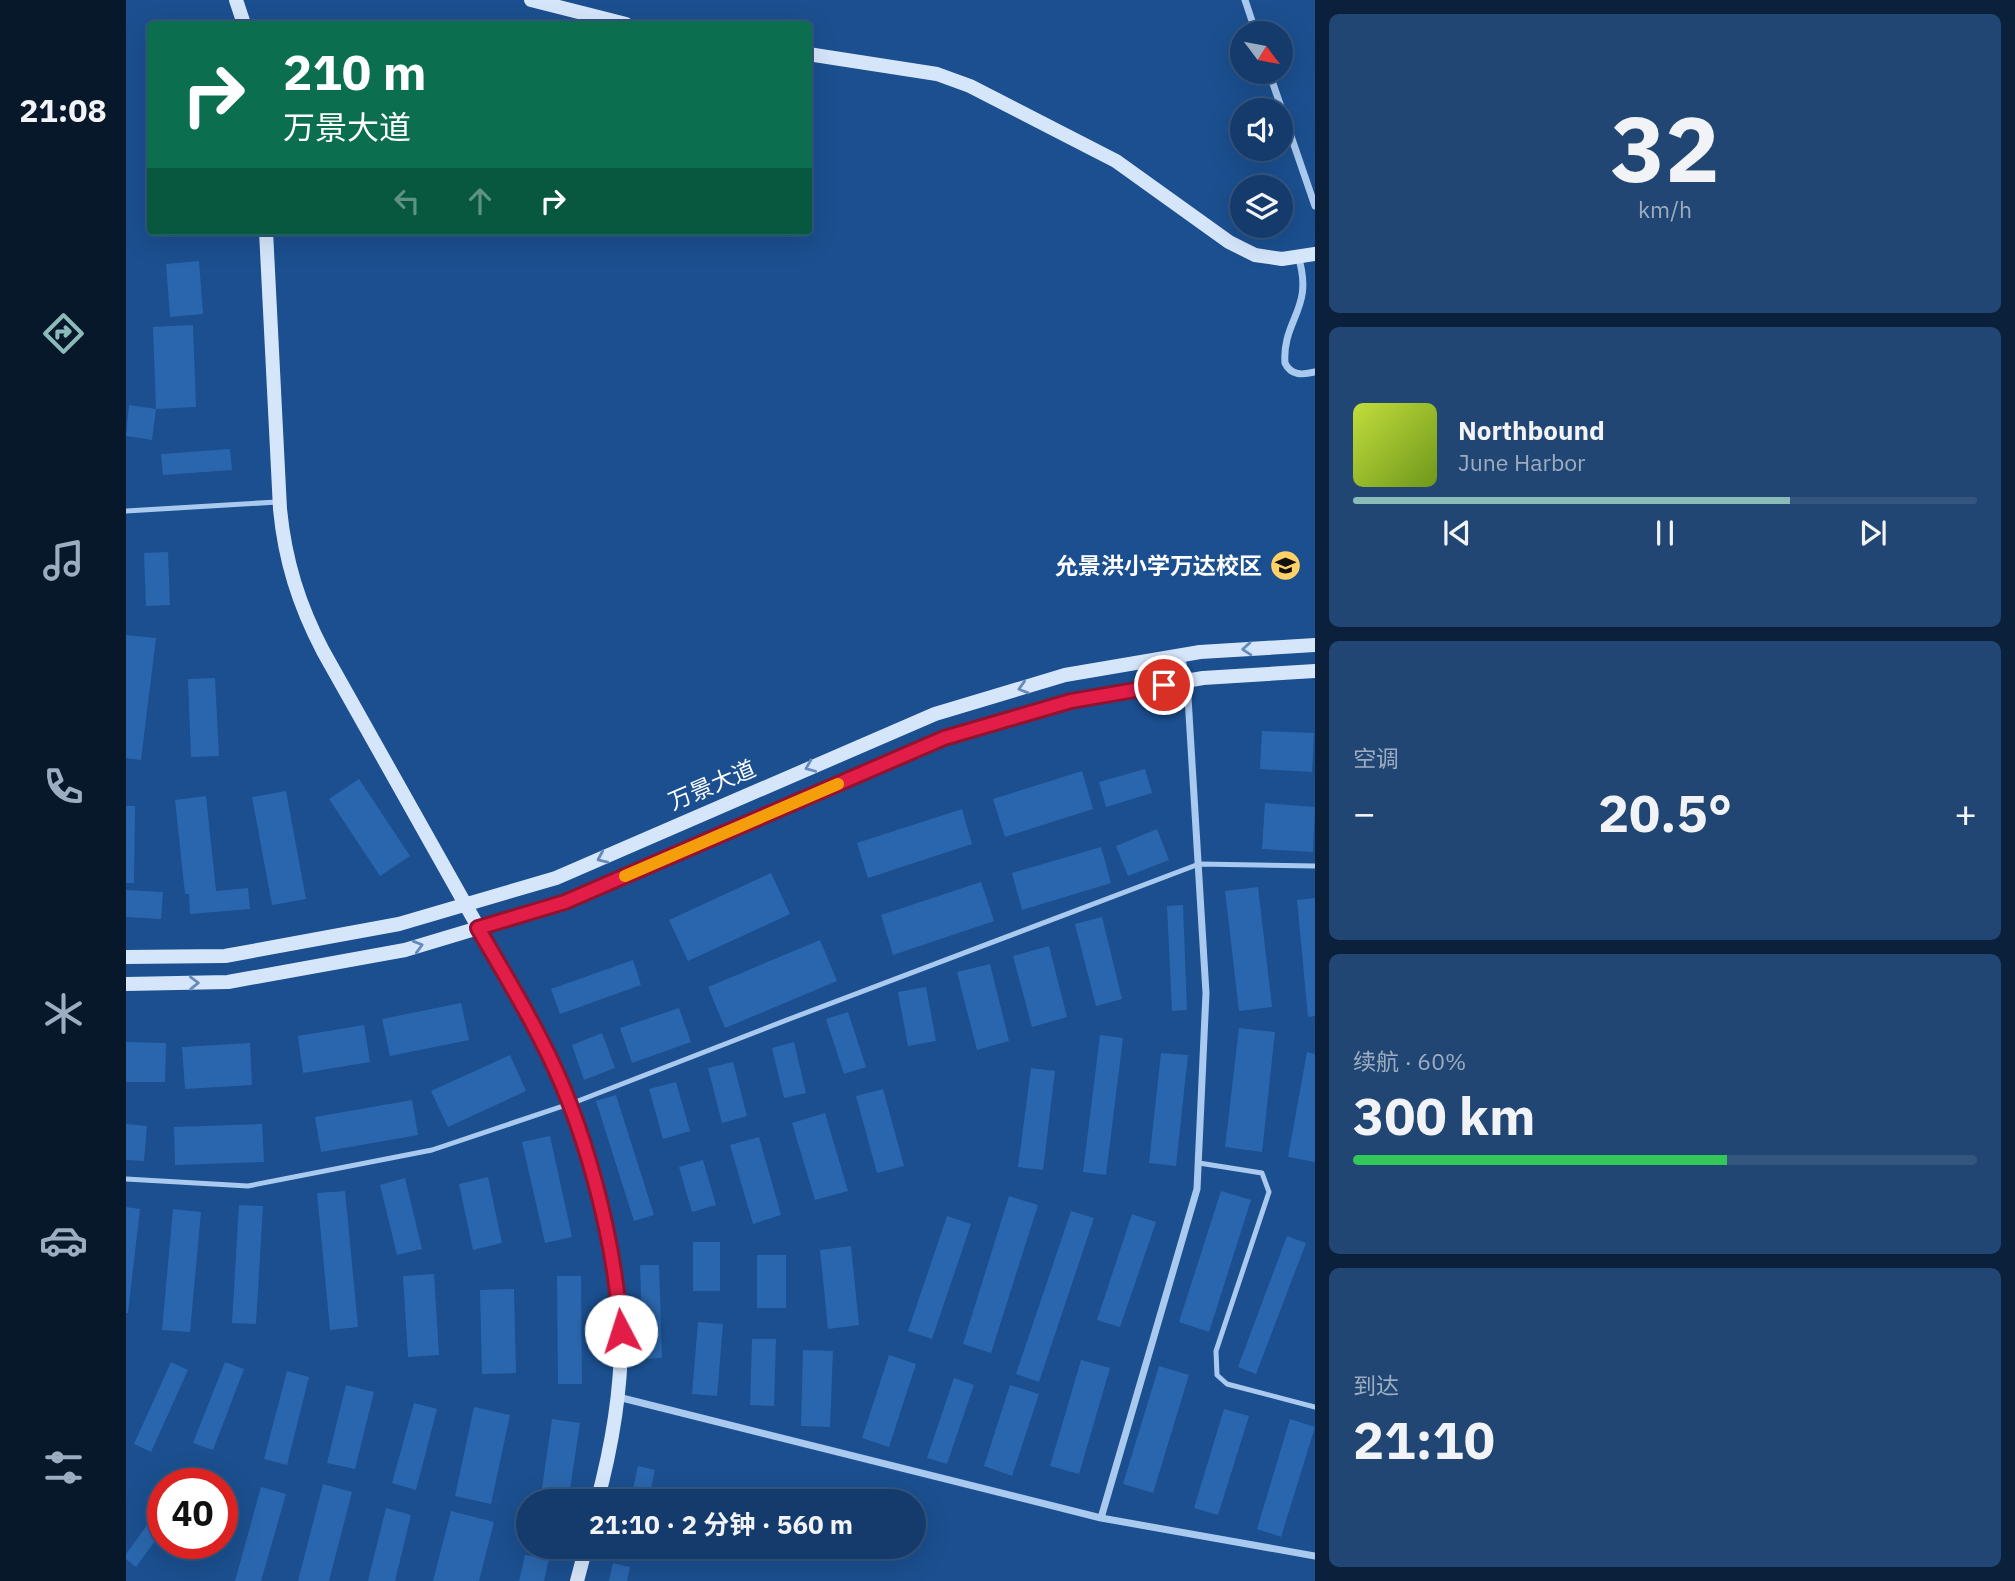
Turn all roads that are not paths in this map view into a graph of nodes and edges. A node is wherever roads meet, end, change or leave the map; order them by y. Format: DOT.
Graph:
graph roads {
  1 [pos="236,0"];
  2 [pos="531,0"];
  3 [pos="1245,0"];
  4 [pos="243,21"];
  5 [pos="614,21"];
  6 [pos="1252,21"];
  7 [pos="812,55"];
  8 [pos="1273,84"];
  9 [pos="1315,206"];
  10 [pos="266,235"];
  11 [pos="1315,254"];
  12 [pos="1298,256"];
  13 [pos="1315,372"];
  14 [pos="279,502"];
  15 [pos="126,511"];
  16 [pos="1315,645"];
  17 [pos="1181,655"];
  18 [pos="1315,671"];
  19 [pos="1187,681"];
  20 [pos="1199,864"];
  21 [pos="1315,866"];
  22 [pos="464,904"];
  23 [pos="478,928"];
  24 [pos="126,957"];
  25 [pos="126,984"];
  26 [pos="569,1104"];
  27 [pos="1199,1163"];
  28 [pos="126,1179"];
  29 [pos="618,1398"];
  30 [pos="1315,1407"];
  31 [pos="600,1489"];
  32 [pos="1101,1518"];
  33 [pos="1315,1556"];
  34 [pos="583,1559"];
  35 [pos="577,1581"];
  1 -- 4 [label="main road"];
  2 -- 5 [label="main road"];
  3 -- 6 [label="street"];
  7 -- 12 [label="main road"];
  8 -- 9 [label="street"];
  10 -- 14 [label="main road"];
  11 -- 12 [label="main road"];
  12 -- 13 [label="street"];
  14 -- 15 [label="lane"];
  14 -- 22 [label="main road"];
  16 -- 17 [label="main road, 万景大道, one-way"];
  17 -- 19 [label="street"];
  17 -- 22 [label="main road, 万景大道, one-way"];
  18 -- 19 [label="main road, 万景大道"];
  19 -- 20 [label="street"];
  19 -- 23 [label="main road, 万景大道"];
  20 -- 21 [label="lane"];
  20 -- 26 [label="lane"];
  20 -- 27 [label="street"];
  22 -- 23 [label="main road"];
  22 -- 24 [label="main road, 万景大道"];
  25 -- 23 [label="main road, 万景大道, one-way"];
  23 -- 26 [label="main road"];
  26 -- 28 [label="lane"];
  26 -- 29 [label="main road"];
  27 -- 30 [label="lane"];
  27 -- 32 [label="street"];
  29 -- 31 [label="main road"];
  29 -- 32 [label="street"];
  32 -- 33 [label="street"];
  34 -- 35 [label="main road"];
}
